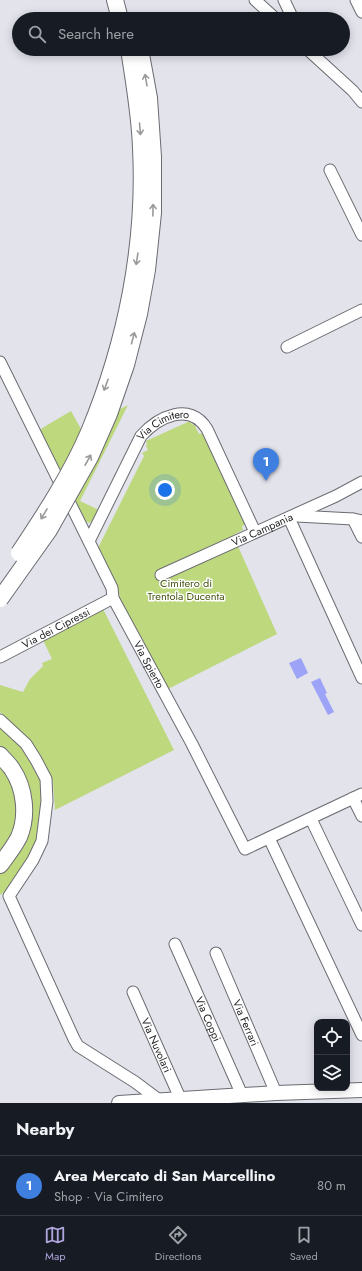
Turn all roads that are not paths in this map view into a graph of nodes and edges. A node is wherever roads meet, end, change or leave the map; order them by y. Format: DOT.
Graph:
graph roads {
  1 [pos="115,0"];
  2 [pos="126,0"];
  3 [pos="255,0"];
  4 [pos="284,0"];
  5 [pos="356,0"];
  6 [pos="118,12"];
  7 [pos="130,12"];
  8 [pos="268,12"];
  9 [pos="290,12"];
  10 [pos="362,12"];
  11 [pos="129,56"];
  12 [pos="141,56"];
  13 [pos="315,56"];
  14 [pos="362,102"];
  15 [pos="330,170"];
  16 [pos="362,235"];
  17 [pos="362,310"];
  18 [pos="287,347"];
  19 [pos="0,362"];
  20 [pos="362,482"];
  21 [pos="317,505"];
  22 [pos="291,516"];
  23 [pos="326,517"];
  24 [pos="358,520"];
  25 [pos="48,530"];
  26 [pos="255,532"];
  27 [pos="362,537"];
  28 [pos="89,542"];
  29 [pos="161,575"];
  30 [pos="0,582"];
  31 [pos="113,598"];
  32 [pos="0,599"];
  33 [pos="0,609"];
  34 [pos="0,657"];
  35 [pos="362,678"];
  36 [pos="0,720"];
  37 [pos="0,755"];
  38 [pos="357,796"];
  39 [pos="362,816"];
  40 [pos="311,819"];
  41 [pos="269,838"];
  42 [pos="0,865"];
  43 [pos="362,925"];
  44 [pos="175,944"];
  45 [pos="216,953"];
  46 [pos="133,992"];
  47 [pos="362,1035"];
  48 [pos="362,1090"];
  49 [pos="276,1093"];
  50 [pos="242,1095"];
  51 [pos="180,1098"];
  52 [pos="159,1100"];
  53 [pos="119,1103"];
  1 -- 6 [label="highway"];
  2 -- 7 [label="highway"];
  3 -- 8 [label="street"];
  4 -- 9 [label="street"];
  5 -- 10 [label="street"];
  11 -- 30 [label="highway, one-way, bridge"];
  25 -- 12 [label="highway, one-way, bridge"];
  13 -- 14 [label="street"];
  15 -- 16 [label="street"];
  17 -- 18 [label="street"];
  19 -- 28 [label="street, Via Spierto"];
  20 -- 21 [label="street, Via Campania"];
  21 -- 22 [label="street, Via Campania"];
  21 -- 23 [label="street"];
  22 -- 23 [label="street"];
  22 -- 26 [label="street, Via Campania"];
  22 -- 35 [label="street"];
  23 -- 24 [label="street"];
  24 -- 27 [label="street"];
  25 -- 32 [label="highway, bridge"];
  25 -- 33 [label="highway, bridge"];
  26 -- 28 [label="street, Via Cimitero"];
  26 -- 29 [label="street, Via Campania"];
  28 -- 31 [label="street, Via Spierto"];
  31 -- 34 [label="street, Via dei Cipressi"];
  31 -- 41 [label="street, Via Spierto"];
  36 -- 52 [label="street"];
  37 -- 42 [label="highway"];
  38 -- 39 [label="street"];
  38 -- 40 [label="street, Via Spierto"];
  40 -- 41 [label="street, Via Spierto"];
  40 -- 43 [label="street"];
  41 -- 47 [label="street"];
  44 -- 50 [label="street, Via Coppi"];
  45 -- 49 [label="street, Via Ferrari"];
  46 -- 51 [label="street, Via Nuvolari"];
  48 -- 49 [label="main road"];
  49 -- 50 [label="main road"];
  50 -- 51 [label="main road"];
  51 -- 52 [label="main road"];
  52 -- 53 [label="main road"];
}
